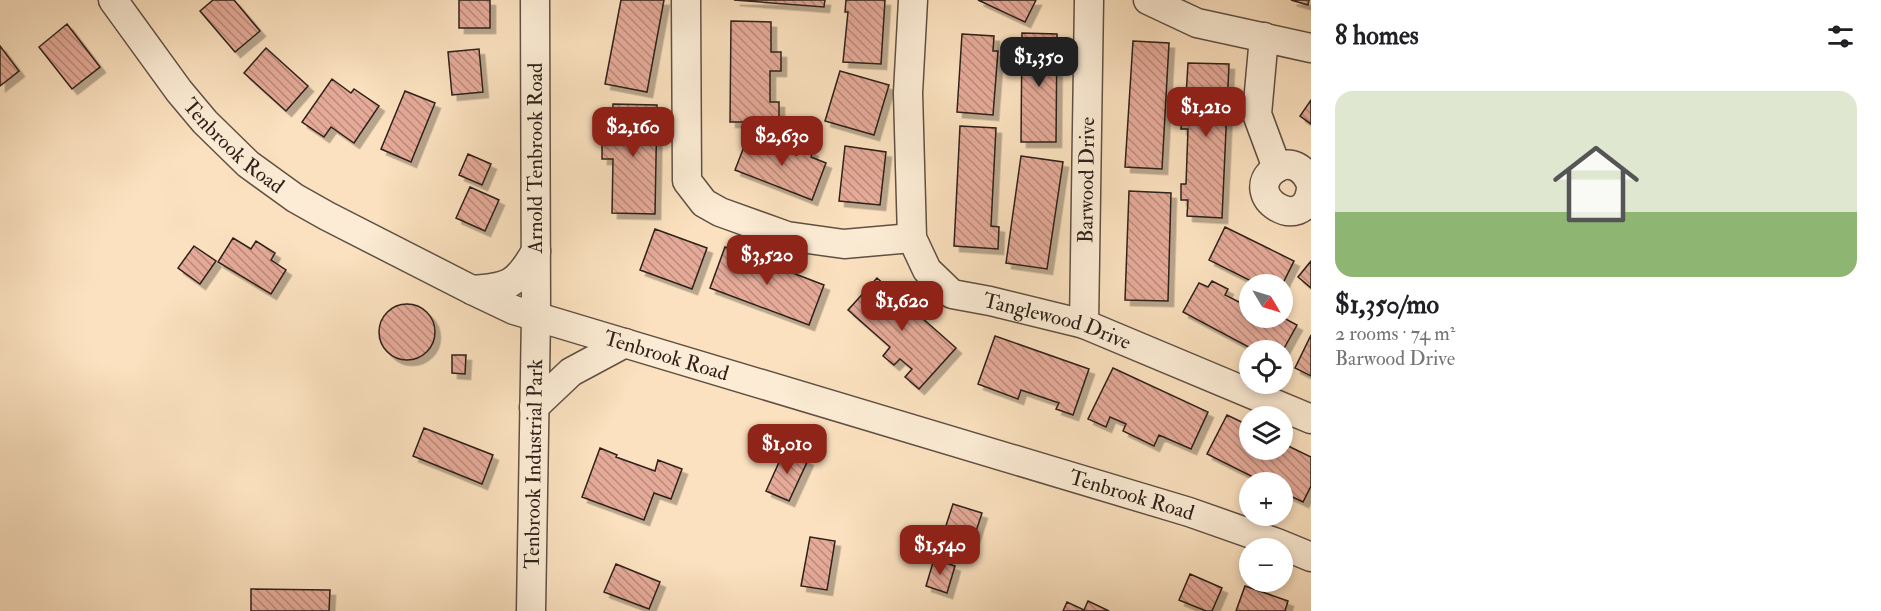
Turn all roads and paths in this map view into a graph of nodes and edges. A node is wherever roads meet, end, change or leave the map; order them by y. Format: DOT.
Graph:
graph roads {
  1 [pos="113,0"];
  2 [pos="535,0"];
  3 [pos="686,0"];
  4 [pos="913,0"];
  5 [pos="1089,0"];
  6 [pos="1148,0"];
  7 [pos="1264,37"];
  8 [pos="1311,48"];
  9 [pos="1276,168"];
  10 [pos="1311,187"];
  11 [pos="912,238"];
  12 [pos="536,251"];
  13 [pos="472,290"];
  14 [pos="536,316"];
  15 [pos="1084,324"];
  16 [pos="625,343"];
  17 [pos="534,406"];
  18 [pos="1311,419"];
  19 [pos="1311,557"];
  20 [pos="531,611"];
  1 -- 13 [label="street, Tenbrook Road"];
  2 -- 12 [label="street, Arnold Tenbrook Road"];
  3 -- 11 [label="street"];
  4 -- 11 [label="street, Tanglewood Drive"];
  5 -- 15 [label="street, Barwood Drive"];
  6 -- 7 [label="street"];
  7 -- 8 [label="street"];
  7 -- 9 [label="street"];
  9 -- 10 [label="street"];
  9 -- 10 [label="street"];
  11 -- 15 [label="street, Tanglewood Drive"];
  12 -- 13 [label="street"];
  12 -- 14 [label="street, Arnold Tenbrook Road"];
  13 -- 14 [label="street, Tenbrook Road"];
  14 -- 16 [label="street, Tenbrook Road"];
  14 -- 17 [label="street, Tenbrook Industrial Park"];
  15 -- 18 [label="street, Tanglewood Drive"];
  16 -- 17 [label="street"];
  16 -- 19 [label="street, Tenbrook Road"];
  17 -- 20 [label="street, Tenbrook Industrial Park"];
}
